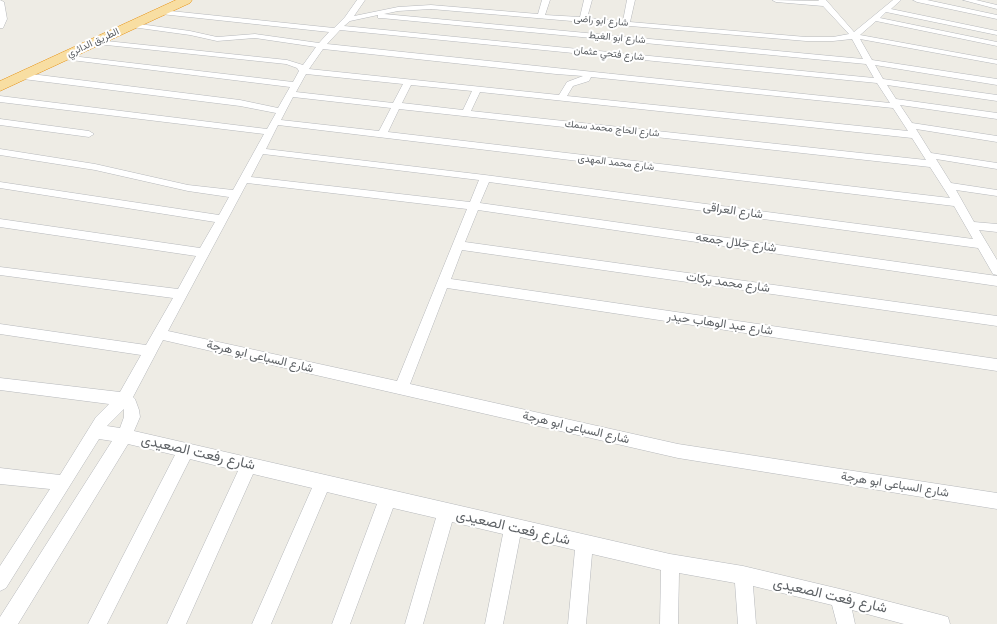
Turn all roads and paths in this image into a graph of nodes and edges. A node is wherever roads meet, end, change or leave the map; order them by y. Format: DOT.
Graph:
graph roads {
  1 [pos="172,0"];
  2 [pos="186,0"];
  3 [pos="361,0"];
  4 [pos="546,0"];
  5 [pos="588,0"];
  6 [pos="631,0"];
  7 [pos="776,0"];
  8 [pos="897,0"];
  9 [pos="917,0"];
  10 [pos="967,0"];
  11 [pos="0,2"];
  12 [pos="823,2"];
  13 [pos="432,4"];
  14 [pos="997,7"];
  15 [pos="885,10"];
  16 [pos="161,12"];
  17 [pos="365,15"];
  18 [pos="541,16"];
  19 [pos="997,17"];
  20 [pos="348,19"];
  21 [pos="876,19"];
  22 [pos="583,20"];
  23 [pos="626,23"];
  24 [pos="132,25"];
  25 [pos="0,26"];
  26 [pos="336,29"];
  27 [pos="997,34"];
  28 [pos="854,36"];
  29 [pos="96,42"];
  30 [pos="997,44"];
  31 [pos="322,46"];
  32 [pos="63,57"];
  33 [pos="869,62"];
  34 [pos="997,62"];
  35 [pos="303,71"];
  36 [pos="588,74"];
  37 [pos="23,76"];
  38 [pos="0,78"];
  39 [pos="880,81"];
  40 [pos="408,82"];
  41 [pos="997,82"];
  42 [pos="0,87"];
  43 [pos="477,89"];
  44 [pos="292,90"];
  45 [pos="562,98"];
  46 [pos="997,98"];
  47 [pos="0,99"];
  48 [pos="895,103"];
  49 [pos="396,105"];
  50 [pos="281,111"];
  51 [pos="466,113"];
  52 [pos="997,116"];
  53 [pos="0,122"];
  54 [pos="908,125"];
  55 [pos="272,127"];
  56 [pos="89,134"];
  57 [pos="382,135"];
  58 [pos="915,135"];
  59 [pos="997,139"];
  60 [pos="259,151"];
  61 [pos="0,152"];
  62 [pos="928,155"];
  63 [pos="933,164"];
  64 [pos="997,166"];
  65 [pos="485,178"];
  66 [pos="243,179"];
  67 [pos="0,185"];
  68 [pos="948,186"];
  69 [pos="997,193"];
  70 [pos="236,194"];
  71 [pos="958,203"];
  72 [pos="474,206"];
  73 [pos="222,219"];
  74 [pos="0,223"];
  75 [pos="970,224"];
  76 [pos="997,228"];
  77 [pos="981,244"];
  78 [pos="459,245"];
  79 [pos="203,253"];
  80 [pos="0,271"];
  81 [pos="997,271"];
  82 [pos="997,281"];
  83 [pos="444,283"];
  84 [pos="181,294"];
  85 [pos="997,321"];
  86 [pos="0,329"];
  87 [pos="159,334"];
  88 [pos="150,351"];
  89 [pos="997,365"];
  90 [pos="0,384"];
  91 [pos="401,389"];
  92 [pos="124,399"];
  93 [pos="95,431"];
  94 [pos="124,436"];
  95 [pos="186,450"];
  96 [pos="249,465"];
  97 [pos="0,476"];
  98 [pos="323,482"];
  99 [pos="64,483"];
  100 [pos="388,498"];
  101 [pos="997,501"];
  102 [pos="446,512"];
  103 [pos="513,527"];
  104 [pos="584,544"];
  105 [pos="670,564"];
  106 [pos="743,575"];
  107 [pos="0,582"];
  108 [pos="840,598"];
  109 [pos="936,623"];
  110 [pos="7,624"];
  111 [pos="96,624"];
  112 [pos="176,624"];
  113 [pos="261,624"];
  114 [pos="340,624"];
  115 [pos="414,624"];
  116 [pos="494,624"];
  117 [pos="576,624"];
  118 [pos="670,624"];
  119 [pos="747,624"];
  120 [pos="846,624"];
  1 -- 38 [label="highway, الطريق الدائري"];
  2 -- 16 [label="highway, الطريق الدائري"];
  3 -- 20 [label="street"];
  4 -- 18 [label="street"];
  5 -- 22 [label="street"];
  6 -- 23 [label="street"];
  7 -- 12 [label="street"];
  8 -- 15 [label="street"];
  9 -- 19 [label="street"];
  10 -- 14 [label="street"];
  11 -- 25 [label="street"];
  12 -- 28 [label="street"];
  13 -- 17 [label="street, شارع ابو راضى"];
  13 -- 18 [label="street, شارع ابو راضى"];
  15 -- 21 [label="street"];
  15 -- 27 [label="street"];
  16 -- 24 [label="highway, الطريق الدائري"];
  16 -- 26 [label="street, شارع فتحي عثمان"];
  17 -- 20 [label="street, شارع ابو راضى"];
  17 -- 33 [label="street, شارع ابو الغيط"];
  18 -- 22 [label="street, شارع ابو راضى"];
  20 -- 26 [label="street"];
  21 -- 28 [label="street"];
  21 -- 30 [label="street"];
  22 -- 23 [label="street, شارع ابو راضى"];
  23 -- 28 [label="street, شارع ابو راضى"];
  24 -- 29 [label="highway, الطريق الدائري"];
  24 -- 31 [label="street"];
  26 -- 31 [label="street"];
  26 -- 39 [label="street, شارع فتحي عثمان"];
  28 -- 33 [label="street"];
  28 -- 34 [label="street"];
  29 -- 32 [label="highway, الطريق الدائري"];
  29 -- 35 [label="street"];
  31 -- 35 [label="street"];
  31 -- 36 [label="street"];
  32 -- 37 [label="highway, الطريق الدائري"];
  32 -- 44 [label="street, شارع الحاج محمد سمك"];
  33 -- 39 [label="street"];
  33 -- 41 [label="street, شارع ابو الغيط"];
  35 -- 40 [label="street"];
  35 -- 44 [label="street"];
  36 -- 45 [label="street"];
  36 -- 48 [label="street"];
  37 -- 42 [label="highway, الطريق الدائري"];
  37 -- 50 [label="street"];
  39 -- 46 [label="street, شارع فتحي عثمان"];
  39 -- 48 [label="street"];
  40 -- 43 [label="street"];
  40 -- 49 [label="street"];
  43 -- 45 [label="street"];
  43 -- 51 [label="street"];
  44 -- 49 [label="street, شارع الحاج محمد سمك"];
  44 -- 50 [label="street"];
  45 -- 58 [label="street"];
  47 -- 55 [label="street, شارع محمد المهدى"];
  48 -- 52 [label="street"];
  48 -- 54 [label="street"];
  49 -- 51 [label="street, شارع الحاج محمد سمك"];
  49 -- 57 [label="street"];
  50 -- 55 [label="street"];
  51 -- 63 [label="street, شارع الحاج محمد سمك"];
  53 -- 56 [label="street"];
  54 -- 58 [label="street"];
  54 -- 59 [label="street"];
  55 -- 57 [label="street, شارع محمد المهدى"];
  55 -- 60 [label="street"];
  57 -- 71 [label="street, شارع محمد المهدى"];
  58 -- 62 [label="street"];
  60 -- 65 [label="street, شارع العراقى"];
  60 -- 66 [label="street"];
  61 -- 70 [label="street"];
  62 -- 63 [label="street"];
  62 -- 64 [label="street"];
  63 -- 68 [label="street"];
  65 -- 72 [label="street"];
  65 -- 77 [label="street, شارع العراقى"];
  66 -- 70 [label="street"];
  66 -- 72 [label="street, شارع جلال جمعه"];
  67 -- 73 [label="street"];
  68 -- 69 [label="street"];
  68 -- 71 [label="street"];
  70 -- 73 [label="street"];
  71 -- 75 [label="street"];
  72 -- 78 [label="street"];
  72 -- 82 [label="street, شارع جلال جمعه"];
  73 -- 79 [label="street"];
  74 -- 79 [label="street"];
  75 -- 76 [label="street"];
  75 -- 77 [label="street"];
  77 -- 81 [label="street"];
  78 -- 83 [label="street"];
  78 -- 85 [label="street, شارع محمد بركات"];
  79 -- 84 [label="street"];
  80 -- 84 [label="street"];
  83 -- 89 [label="street, شارع عبد الوهاب حيدر"];
  83 -- 91 [label="street"];
  84 -- 87 [label="street"];
  86 -- 88 [label="street"];
  87 -- 88 [label="street"];
  87 -- 91 [label="street, شارع السباعى ابو هرجة"];
  88 -- 92 [label="street"];
  90 -- 92 [label="street"];
  91 -- 101 [label="street, شارع السباعى ابو هرجة"];
  92 -- 93 [label="street"];
  92 -- 94 [label="street"];
  93 -- 94 [label="street, شارع رفعت الصعيدى"];
  93 -- 99 [label="street"];
  94 -- 95 [label="street, شارع رفعت الصعيدى"];
  94 -- 110 [label="street"];
  95 -- 96 [label="street, شارع رفعت الصعيدى"];
  95 -- 111 [label="street"];
  96 -- 98 [label="street, شارع رفعت الصعيدى"];
  96 -- 112 [label="street"];
  97 -- 99 [label="street"];
  98 -- 100 [label="street, شارع رفعت الصعيدى"];
  98 -- 113 [label="street"];
  99 -- 107 [label="street"];
  100 -- 102 [label="street, شارع رفعت الصعيدى"];
  100 -- 114 [label="street"];
  102 -- 103 [label="street, شارع رفعت الصعيدى"];
  102 -- 115 [label="street"];
  103 -- 104 [label="street, شارع رفعت الصعيدى"];
  103 -- 116 [label="street"];
  104 -- 105 [label="street, شارع رفعت الصعيدى"];
  104 -- 117 [label="street"];
  105 -- 106 [label="street, شارع رفعت الصعيدى"];
  105 -- 118 [label="street"];
  106 -- 108 [label="street, شارع رفعت الصعيدى"];
  106 -- 119 [label="street"];
  108 -- 109 [label="street, شارع رفعت الصعيدى"];
  108 -- 120 [label="street"];
}
